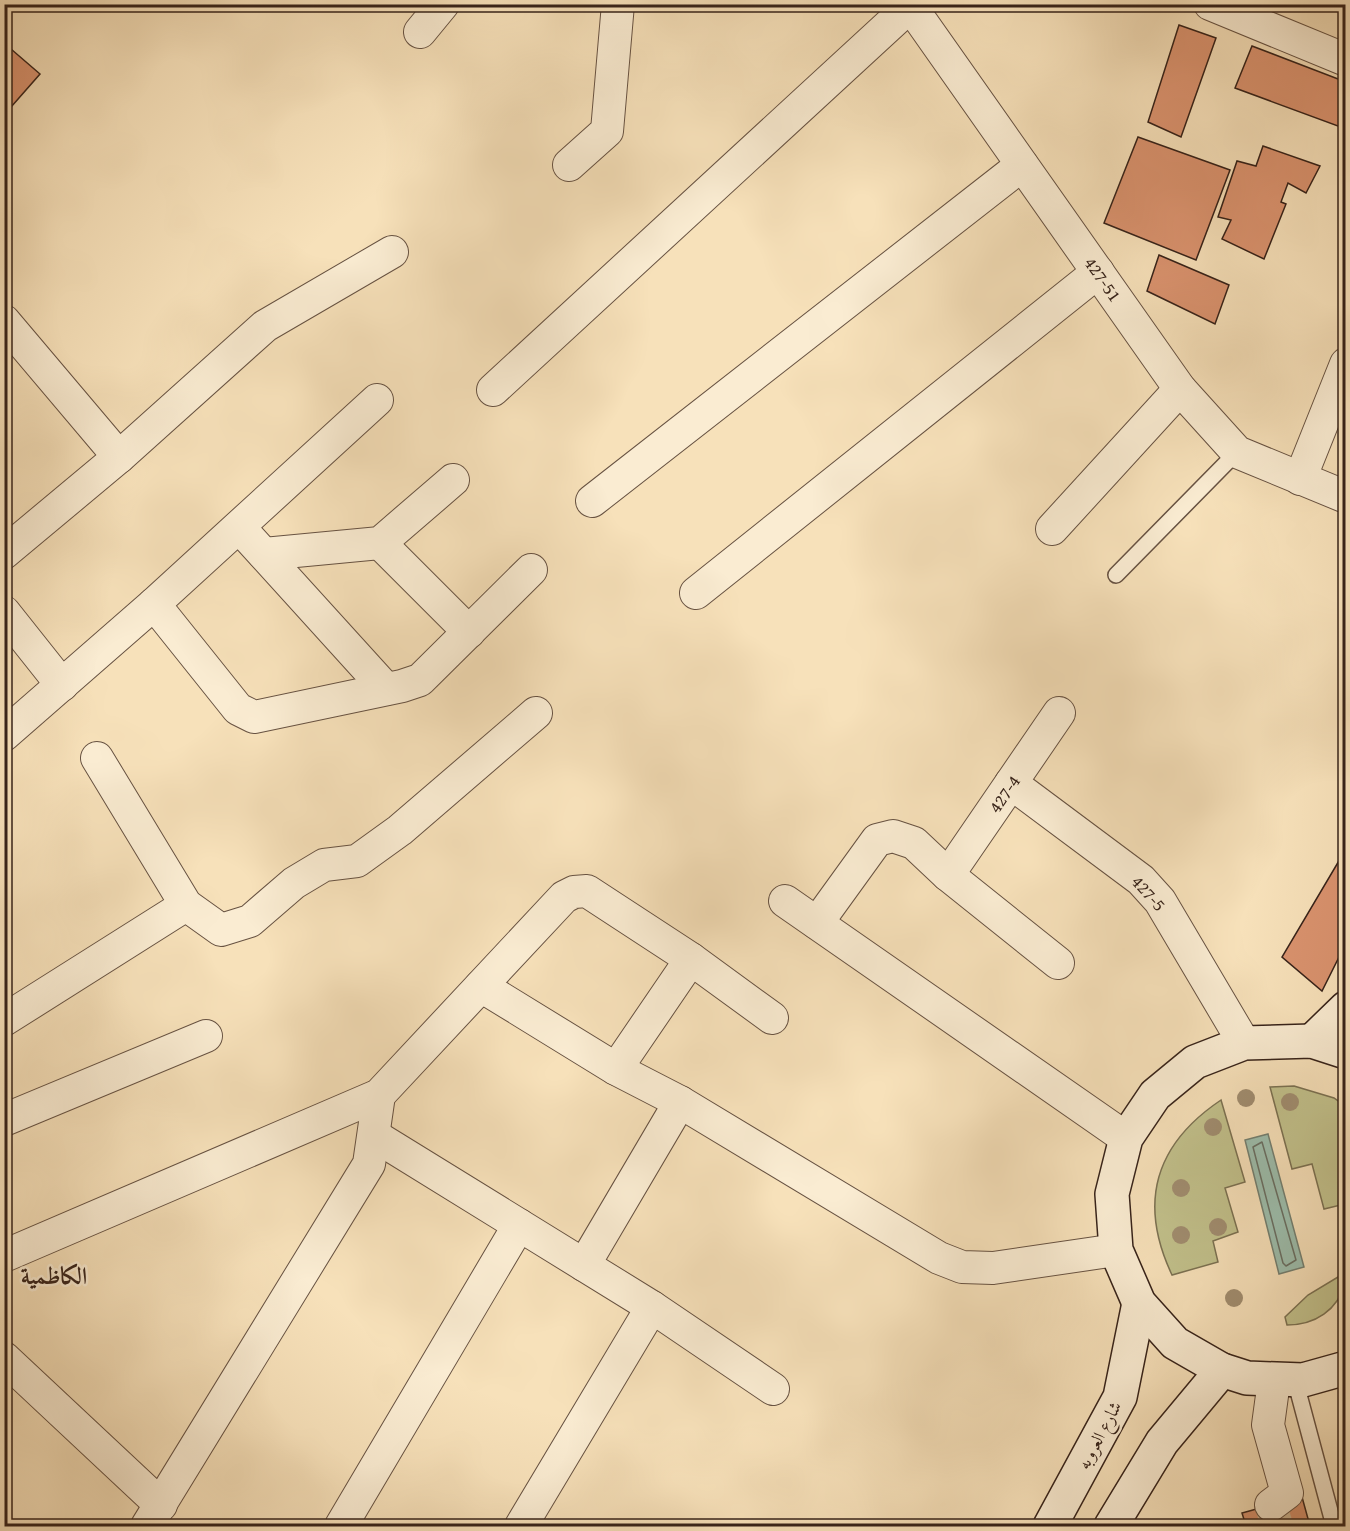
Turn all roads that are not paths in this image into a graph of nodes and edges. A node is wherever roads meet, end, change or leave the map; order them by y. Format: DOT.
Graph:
graph roads {
  1 [pos="443,4"];
  2 [pos="618,4"];
  3 [pos="1210,4"];
  4 [pos="909,5"];
  5 [pos="420,32"];
  6 [pos="1346,60"];
  7 [pos="569,165"];
  8 [pos="1022,165"];
  9 [pos="392,252"];
  10 [pos="1098,272"];
  11 [pos="4,321"];
  12 [pos="1346,364"];
  13 [pos="1180,389"];
  14 [pos="493,390"];
  15 [pos="376,400"];
  16 [pos="1237,452"];
  17 [pos="119,457"];
  18 [pos="1300,478"];
  19 [pos="453,480"];
  20 [pos="1346,497"];
  21 [pos="592,501"];
  22 [pos="239,527"];
  23 [pos="1052,528"];
  24 [pos="380,543"];
  25 [pos="4,553"];
  26 [pos="264,554"];
  27 [pos="531,570"];
  28 [pos="1116,575"];
  29 [pos="696,592"];
  30 [pos="154,604"];
  31 [pos="4,612"];
  32 [pos="469,632"];
  33 [pos="62,685"];
  34 [pos="386,689"];
  35 [pos="536,713"];
  36 [pos="1059,713"];
  37 [pos="4,735"];
  38 [pos="96,758"];
  39 [pos="1011,783"];
  40 [pos="948,875"];
  41 [pos="785,902"];
  42 [pos="186,905"];
  43 [pos="816,923"];
  44 [pos="691,959"];
  45 [pos="1058,963"];
  46 [pos="481,986"];
  47 [pos="1346,1008"];
  48 [pos="772,1018"];
  49 [pos="4,1020"];
  50 [pos="206,1036"];
  51 [pos="1312,1041"];
  52 [pos="1244,1042"];
  53 [pos="1346,1052"];
  54 [pos="616,1069"];
  55 [pos="379,1095"];
  56 [pos="680,1102"];
  57 [pos="4,1120"];
  58 [pos="375,1136"];
  59 [pos="1126,1138"];
  60 [pos="519,1225"];
  61 [pos="1116,1250"];
  62 [pos="4,1256"];
  63 [pos="584,1265"];
  64 [pos="1138,1303"];
  65 [pos="652,1308"];
  66 [pos="4,1358"];
  67 [pos="1346,1368"];
  68 [pos="1222,1370"];
  69 [pos="1284,1381"];
  70 [pos="773,1389"];
  71 [pos="1271,1505"];
  72 [pos="154,1516"];
  73 [pos="341,1527"];
  74 [pos="521,1527"];
  75 [pos="1050,1527"];
  76 [pos="1112,1527"];
  77 [pos="1334,1527"];
  1 -- 5 [label="street"];
  2 -- 7 [label="street"];
  3 -- 6 [label="street"];
  4 -- 8 [label="street, 427-51"];
  4 -- 14 [label="street"];
  8 -- 10 [label="street, 427-51"];
  8 -- 21 [label="street"];
  9 -- 17 [label="street"];
  10 -- 13 [label="street, 427-51"];
  10 -- 29 [label="street"];
  11 -- 17 [label="street"];
  12 -- 18 [label="street"];
  13 -- 16 [label="street, 427-51"];
  13 -- 23 [label="street"];
  15 -- 22 [label="street"];
  16 -- 18 [label="street, 427-51"];
  16 -- 28 [label="lane"];
  17 -- 25 [label="street"];
  18 -- 20 [label="street, 427-51"];
  19 -- 24 [label="street"];
  22 -- 26 [label="street"];
  22 -- 30 [label="street"];
  24 -- 26 [label="street"];
  24 -- 32 [label="street"];
  26 -- 34 [label="street"];
  27 -- 32 [label="street"];
  30 -- 33 [label="street"];
  30 -- 34 [label="street"];
  31 -- 33 [label="street"];
  32 -- 34 [label="street"];
  33 -- 37 [label="street"];
  35 -- 42 [label="street"];
  36 -- 39 [label="street, 427-4"];
  38 -- 42 [label="street"];
  39 -- 40 [label="street, 427-4"];
  39 -- 52 [label="street, 427-5"];
  40 -- 43 [label="street"];
  40 -- 45 [label="street"];
  41 -- 43 [label="street"];
  42 -- 49 [label="street"];
  43 -- 59 [label="street"];
  44 -- 46 [label="street"];
  44 -- 48 [label="street"];
  44 -- 54 [label="street"];
  46 -- 54 [label="street"];
  46 -- 55 [label="street"];
  47 -- 51 [label="street"];
  50 -- 57 [label="street"];
  51 -- 52 [label="street"];
  51 -- 53 [label="street"];
  52 -- 59 [label="street"];
  54 -- 56 [label="street"];
  55 -- 58 [label="street"];
  55 -- 62 [label="street"];
  56 -- 61 [label="street"];
  56 -- 63 [label="street"];
  58 -- 60 [label="street"];
  58 -- 72 [label="street"];
  59 -- 61 [label="street"];
  60 -- 63 [label="street"];
  60 -- 73 [label="street"];
  61 -- 64 [label="street"];
  63 -- 65 [label="street"];
  64 -- 68 [label="street"];
  64 -- 75 [label="street, شارع العروبه"];
  65 -- 70 [label="street"];
  65 -- 74 [label="street"];
  66 -- 72 [label="street"];
  67 -- 69 [label="street"];
  68 -- 69 [label="street"];
  68 -- 76 [label="street"];
  69 -- 71 [label="street"];
  69 -- 77 [label="lane"];
}
